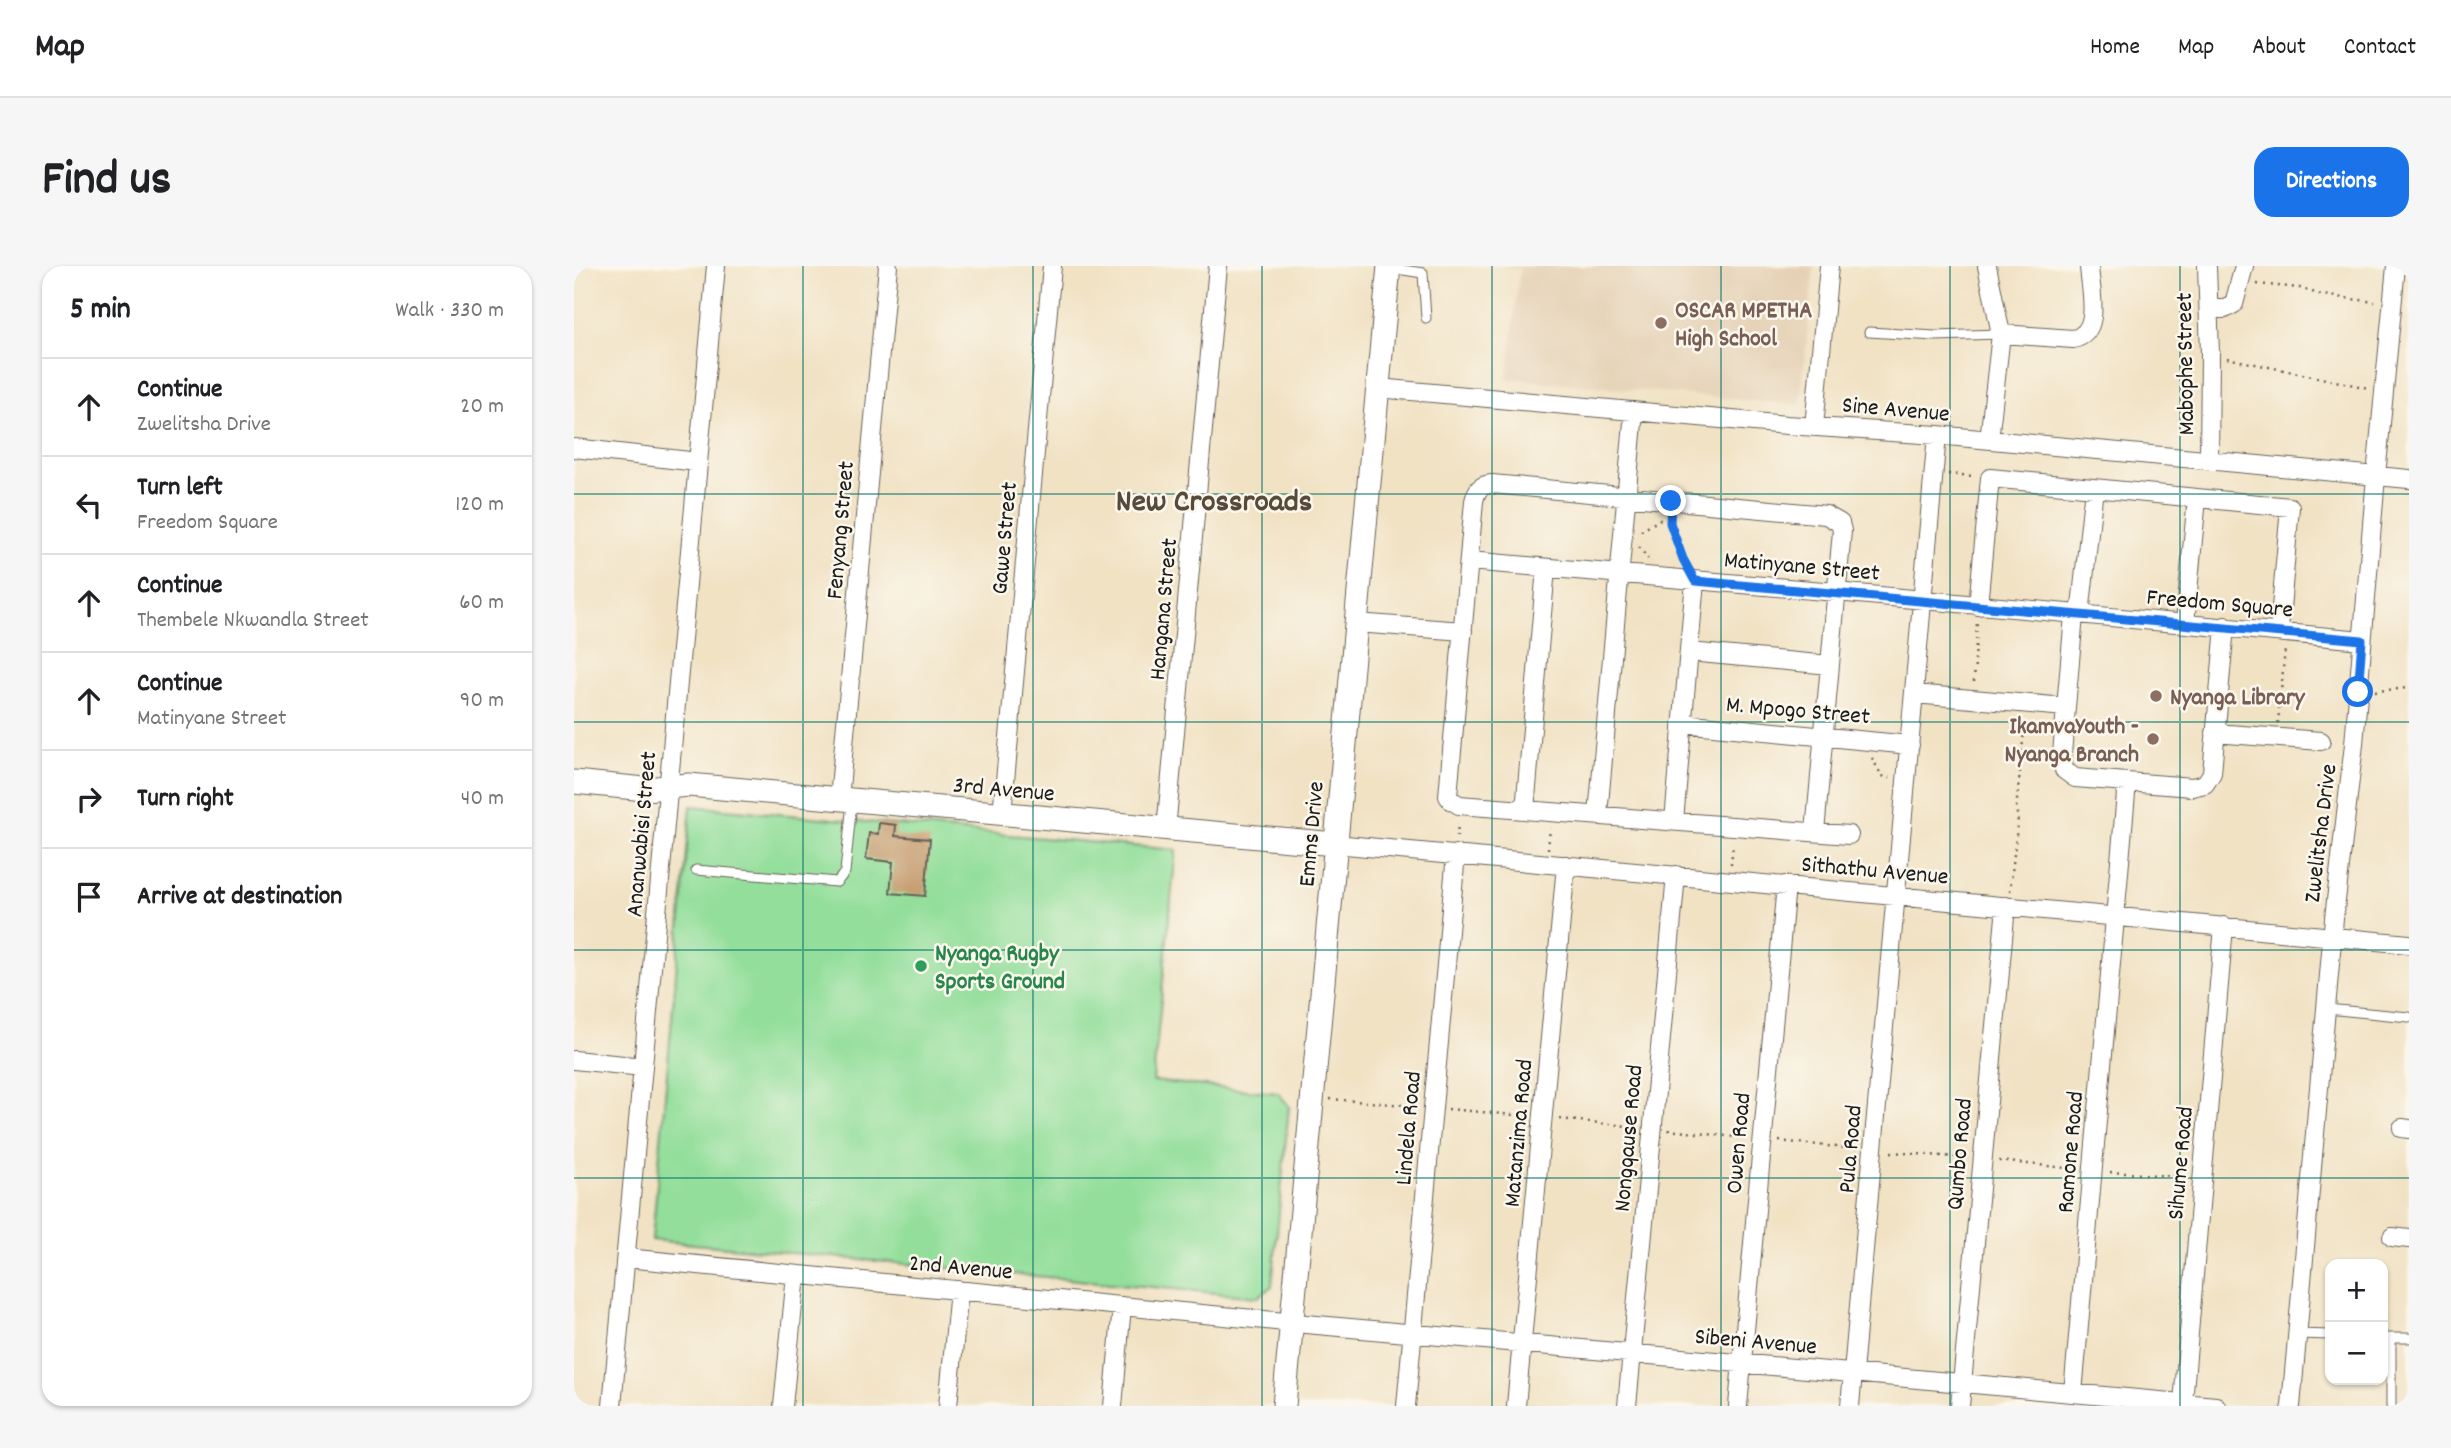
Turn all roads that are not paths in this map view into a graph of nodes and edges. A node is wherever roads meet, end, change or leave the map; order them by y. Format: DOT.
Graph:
graph roads {
  1 [pos="716,266"];
  2 [pos="888,266"];
  3 [pos="1052,266"];
  4 [pos="1218,266"];
  5 [pos="1829,266"];
  6 [pos="1987,266"];
  7 [pos="2089,266"];
  8 [pos="2207,266"];
  9 [pos="2396,266"];
  10 [pos="1389,267"];
  11 [pos="2242,274"];
  12 [pos="2209,309"];
  13 [pos="1426,318"];
  14 [pos="1869,332"];
  15 [pos="2001,334"];
  16 [pos="1378,388"];
  17 [pos="1634,411"];
  18 [pos="1814,426"];
  19 [pos="1937,435"];
  20 [pos="1989,440"];
  21 [pos="574,448"];
  22 [pos="2209,461"];
  23 [pos="698,462"];
  24 [pos="2376,476"];
  25 [pos="2409,479"];
  26 [pos="2094,488"];
  27 [pos="1627,497"];
  28 [pos="2197,498"];
  29 [pos="1469,561"];
  30 [pos="1546,568"];
  31 [pos="1620,575"];
  32 [pos="1695,581"];
  33 [pos="1836,592"];
  34 [pos="1922,600"];
  35 [pos="1978,606"];
  36 [pos="2077,615"];
  37 [pos="1356,623"];
  38 [pos="2185,623"];
  39 [pos="2225,626"];
  40 [pos="1463,631"];
  41 [pos="2282,631"];
  42 [pos="2362,640"];
  43 [pos="1689,652"];
  44 [pos="1830,665"];
  45 [pos="1914,694"];
  46 [pos="2066,707"];
  47 [pos="1682,723"];
  48 [pos="2216,733"];
  49 [pos="1823,736"];
  50 [pos="2321,741"];
  51 [pos="1910,745"];
  52 [pos="574,782"];
  53 [pos="2127,782"];
  54 [pos="668,787"];
  55 [pos="846,800"];
  56 [pos="1525,810"];
  57 [pos="1002,814"];
  58 [pos="1598,815"];
  59 [pos="1674,821"];
  60 [pos="1166,830"];
  61 [pos="1815,832"];
  62 [pos="1849,835"];
  63 [pos="1335,844"];
  64 [pos="1456,854"];
  65 [pos="1566,864"];
  66 [pos="696,870"];
  67 [pos="1676,875"];
  68 [pos="1786,885"];
  69 [pos="1897,896"];
  70 [pos="2006,906"];
  71 [pos="2115,916"];
  72 [pos="2224,926"];
  73 [pos="2332,936"];
  74 [pos="2409,944"];
  75 [pos="2327,1009"];
  76 [pos="2409,1017"];
  77 [pos="574,1060"];
  78 [pos="643,1067"];
  79 [pos="626,1258"];
  80 [pos="796,1275"];
  81 [pos="959,1290"];
  82 [pos="1122,1306"];
  83 [pos="1292,1322"];
  84 [pos="1412,1333"];
  85 [pos="2297,1334"];
  86 [pos="2325,1335"];
  87 [pos="2388,1338"];
  88 [pos="2409,1338"];
  89 [pos="1522,1343"];
  90 [pos="1632,1353"];
  91 [pos="2388,1355"];
  92 [pos="1742,1363"];
  93 [pos="1853,1373"];
  94 [pos="1962,1383"];
  95 [pos="2073,1393"];
  96 [pos="2183,1403"];
  97 [pos="612,1406"];
  98 [pos="783,1406"];
  99 [pos="948,1406"];
  100 [pos="1113,1406"];
  101 [pos="1284,1406"];
  102 [pos="1406,1406"];
  103 [pos="1516,1406"];
  104 [pos="1627,1406"];
  105 [pos="1738,1406"];
  106 [pos="1850,1406"];
  107 [pos="1959,1406"];
  108 [pos="2216,1406"];
  109 [pos="2291,1406"];
  110 [pos="2391,1406"];
  1 -- 23 [label="street, Ananwabisi Street"];
  2 -- 55 [label="street, Fenyang Street"];
  3 -- 57 [label="street, Gawe Street"];
  4 -- 60 [label="street, Hangana Street"];
  5 -- 18 [label="street"];
  6 -- 15 [label="street"];
  7 -- 15 [label="street"];
  8 -- 12 [label="street, Mabophe Street"];
  9 -- 24 [label="street, Zwelitsha Drive"];
  10 -- 13 [label="lane"];
  10 -- 16 [label="street, Emms Drive"];
  11 -- 12 [label="street"];
  12 -- 22 [label="street, Mabophe Street"];
  14 -- 15 [label="lane"];
  15 -- 20 [label="street"];
  16 -- 17 [label="street, Sine Avenue"];
  16 -- 37 [label="street, Emms Drive"];
  17 -- 18 [label="street, Sine Avenue"];
  17 -- 27 [label="street"];
  18 -- 19 [label="street, Sine Avenue"];
  19 -- 20 [label="street, Sine Avenue"];
  19 -- 34 [label="street, Pula Road"];
  20 -- 22 [label="street, Sine Avenue"];
  21 -- 23 [label="street"];
  22 -- 24 [label="street, Sine Avenue"];
  23 -- 54 [label="street, Ananwabisi Street"];
  24 -- 25 [label="street, Sine Avenue"];
  24 -- 42 [label="street, Zwelitsha Drive"];
  26 -- 28 [label="street"];
  26 -- 35 [label="street"];
  26 -- 36 [label="street"];
  27 -- 29 [label="street"];
  27 -- 31 [label="street"];
  27 -- 33 [label="street"];
  28 -- 38 [label="street"];
  28 -- 41 [label="street"];
  29 -- 30 [label="street, Matinyane Street"];
  29 -- 40 [label="street"];
  30 -- 31 [label="street, Matinyane Street"];
  30 -- 56 [label="street"];
  31 -- 32 [label="street, Matinyane Street"];
  31 -- 58 [label="street"];
  32 -- 33 [label="street, Matinyane Street"];
  32 -- 43 [label="street"];
  33 -- 34 [label="street, Matinyane Street"];
  33 -- 44 [label="street"];
  34 -- 35 [label="street, Matinyane Street"];
  34 -- 45 [label="street, Pula Road"];
  35 -- 36 [label="street, Freedom Square"];
  36 -- 38 [label="street, Freedom Square"];
  36 -- 46 [label="street"];
  37 -- 40 [label="street"];
  37 -- 63 [label="street, Emms Drive"];
  38 -- 39 [label="street, Freedom Square"];
  39 -- 41 [label="street, Freedom Square"];
  39 -- 48 [label="street"];
  40 -- 56 [label="street"];
  41 -- 42 [label="street, Freedom Square"];
  42 -- 73 [label="street, Zwelitsha Drive"];
  43 -- 44 [label="street"];
  43 -- 47 [label="street"];
  44 -- 49 [label="street"];
  45 -- 46 [label="street"];
  45 -- 51 [label="street, Pula Road"];
  46 -- 53 [label="street"];
  47 -- 49 [label="street, M. Mpogo Street"];
  47 -- 59 [label="street"];
  48 -- 50 [label="street"];
  48 -- 53 [label="street"];
  49 -- 51 [label="street, M. Mpogo Street"];
  49 -- 61 [label="street"];
  51 -- 69 [label="street, Pula Road"];
  52 -- 54 [label="street, 3rd Avenue"];
  53 -- 71 [label="street, Ramone Road"];
  54 -- 55 [label="street, 3rd Avenue"];
  54 -- 78 [label="street, Ananwabisi Street"];
  55 -- 57 [label="street, 3rd Avenue"];
  55 -- 66 [label="lane"];
  56 -- 58 [label="street"];
  57 -- 60 [label="street, 3rd Avenue"];
  58 -- 59 [label="street"];
  59 -- 61 [label="street"];
  60 -- 63 [label="street, 3rd Avenue"];
  61 -- 62 [label="street"];
  63 -- 64 [label="street, Sithathu Avenue"];
  63 -- 83 [label="street, Emms Drive"];
  64 -- 65 [label="street, Sithathu Avenue"];
  64 -- 84 [label="street, Lindela Road"];
  65 -- 67 [label="street, Sithathu Avenue"];
  65 -- 89 [label="street, Matanzima Road"];
  67 -- 68 [label="street, Sithathu Avenue"];
  67 -- 90 [label="street, Nongqause Road"];
  68 -- 69 [label="street, Sithathu Avenue"];
  68 -- 92 [label="street, Owen Road"];
  69 -- 70 [label="street, Sithathu Avenue"];
  69 -- 93 [label="street, Pula Road"];
  70 -- 71 [label="street, Sithathu Avenue"];
  70 -- 94 [label="street, Qumbo Road"];
  71 -- 72 [label="street, Sithathu Avenue"];
  71 -- 95 [label="street, Ramone Road"];
  72 -- 73 [label="street, Sithathu Avenue"];
  72 -- 96 [label="street, Sihume Road"];
  73 -- 74 [label="street, Sithathu Avenue"];
  73 -- 75 [label="street, Zwelitsha Drive"];
  75 -- 76 [label="lane"];
  75 -- 85 [label="street, Zwelitsha Drive"];
  77 -- 78 [label="street"];
  78 -- 79 [label="street, Ananwabisi Street"];
  79 -- 80 [label="street, 2nd Avenue"];
  79 -- 97 [label="street, Ananwabisi Street"];
  80 -- 81 [label="street, 2nd Avenue"];
  80 -- 98 [label="street"];
  81 -- 82 [label="street, 2nd Avenue"];
  81 -- 99 [label="street"];
  82 -- 83 [label="street, 2nd Avenue"];
  82 -- 100 [label="street"];
  83 -- 84 [label="street, Sibeni Avenue"];
  83 -- 101 [label="street, Emms Drive"];
  84 -- 89 [label="street, Sibeni Avenue"];
  84 -- 102 [label="street, Lindela Road"];
  85 -- 86 [label="lane"];
  85 -- 109 [label="street, Zwelitsha Drive"];
  87 -- 88 [label="lane"];
  89 -- 90 [label="street, Sibeni Avenue"];
  89 -- 103 [label="street, Matanzima Road"];
  90 -- 92 [label="street, Sibeni Avenue"];
  90 -- 104 [label="street, Nongqause Road"];
  91 -- 110 [label="lane"];
  92 -- 93 [label="street, Sibeni Avenue"];
  92 -- 105 [label="street, Owen Road"];
  93 -- 94 [label="street, Sibeni Avenue"];
  93 -- 106 [label="street, Pula Road"];
  94 -- 95 [label="street, Sibeni Avenue"];
  94 -- 107 [label="street, Qumbo Road"];
  95 -- 96 [label="street, Sibeni Avenue"];
  96 -- 108 [label="street, Sibeni Avenue"];
}
